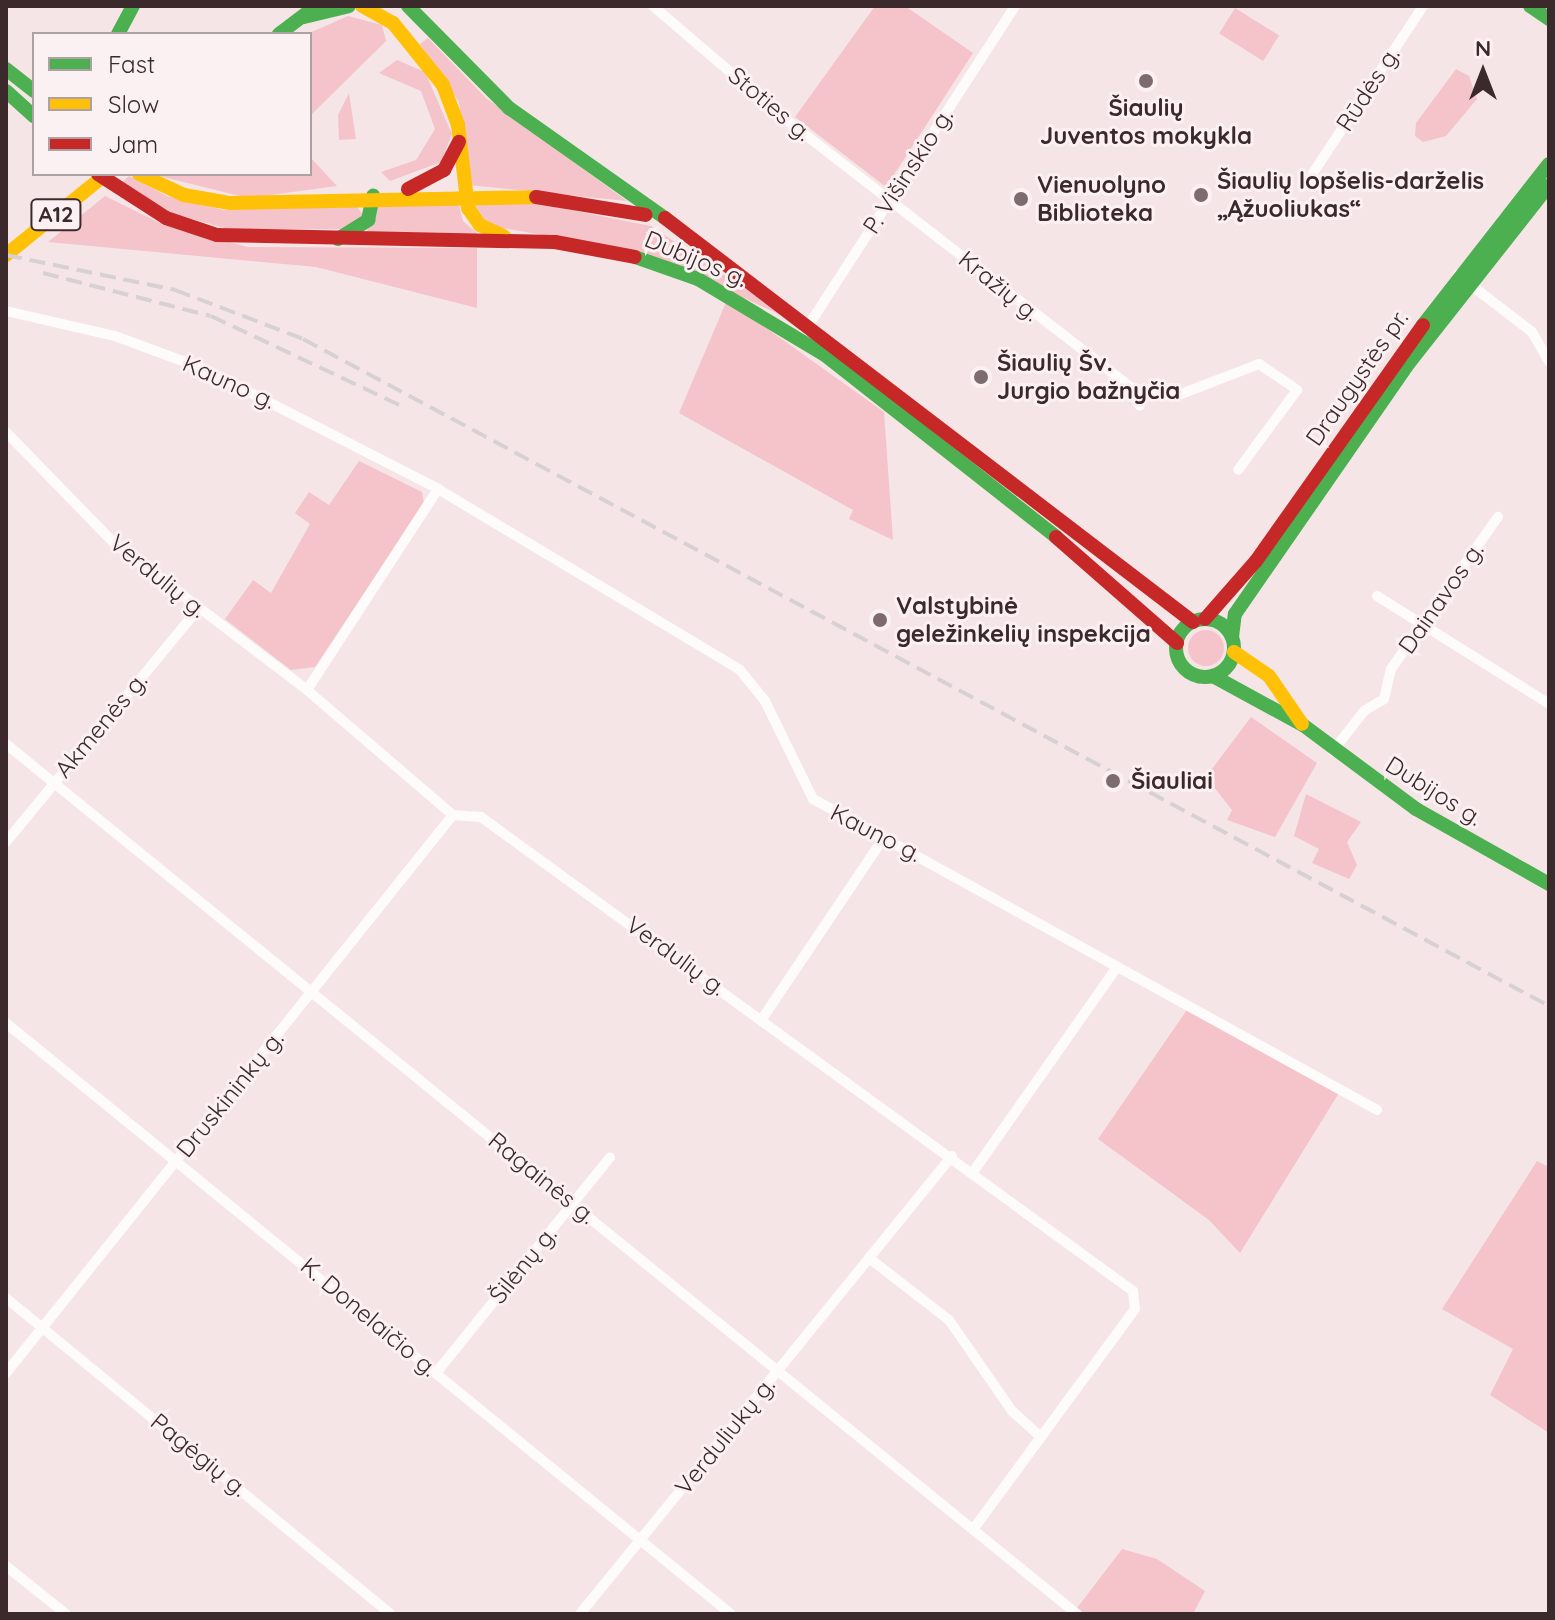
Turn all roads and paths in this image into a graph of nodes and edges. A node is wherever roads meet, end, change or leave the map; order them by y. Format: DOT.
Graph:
graph roads {
  1 [pos="133,6"];
  2 [pos="316,6"];
  3 [pos="349,6"];
  4 [pos="362,6"];
  5 [pos="408,6"];
  6 [pos="653,6"];
  7 [pos="1015,6"];
  8 [pos="1423,6"];
  9 [pos="1530,6"];
  10 [pos="301,12"];
  11 [pos="1549,19"];
  12 [pos="423,26"];
  13 [pos="119,32"];
  14 [pos="271,32"];
  15 [pos="281,32"];
  16 [pos="407,40"];
  17 [pos="6,69"];
  18 [pos="32,89"];
  19 [pos="6,91"];
  20 [pos="32,114"];
  21 [pos="460,140"];
  22 [pos="1549,164"];
  23 [pos="1313,173"];
  24 [pos="101,176"];
  25 [pos="104,176"];
  26 [pos="143,176"];
  27 [pos="1549,185"];
  28 [pos="465,191"];
  29 [pos="393,194"];
  30 [pos="373,196"];
  31 [pos="890,199"];
  32 [pos="655,218"];
  33 [pos="519,240"];
  34 [pos="332,241"];
  35 [pos="6,255"];
  36 [pos="1462,279"];
  37 [pos="6,311"];
  38 [pos="810,323"];
  39 [pos="801,337"];
  40 [pos="1549,361"];
  41 [pos="6,432"];
  42 [pos="1238,470"];
  43 [pos="438,489"];
  44 [pos="1498,517"];
  45 [pos="1377,596"];
  46 [pos="198,609"];
  47 [pos="1199,621"];
  48 [pos="1421,625"];
  49 [pos="1177,643"];
  50 [pos="1233,645"];
  51 [pos="1213,676"];
  52 [pos="307,690"];
  53 [pos="1549,704"];
  54 [pos="1303,725"];
  55 [pos="6,744"];
  56 [pos="1333,751"];
  57 [pos="53,783"];
  58 [pos="453,815"];
  59 [pos="883,839"];
  60 [pos="6,842"];
  61 [pos="1549,884"];
  62 [pos="1117,967"];
  63 [pos="314,992"];
  64 [pos="762,1019"];
  65 [pos="6,1023"];
  66 [pos="1377,1110"];
  67 [pos="952,1156"];
  68 [pos="610,1157"];
  69 [pos="177,1160"];
  70 [pos="973,1172"];
  71 [pos="573,1203"];
  72 [pos="869,1258"];
  73 [pos="6,1298"];
  74 [pos="42,1328"];
  75 [pos="779,1369"];
  76 [pos="6,1373"];
  77 [pos="436,1373"];
  78 [pos="1041,1437"];
  79 [pos="974,1528"];
  80 [pos="641,1540"];
  81 [pos="6,1566"];
  82 [pos="1075,1613"];
  83 [pos="66,1614"];
  84 [pos="391,1614"];
  85 [pos="580,1614"];
  86 [pos="731,1614"];
  1 -- 13 [label="main road"];
  2 -- 10 [label="main road"];
  3 -- 10 [label="main road"];
  4 -- 16 [label="main road"];
  5 -- 12 [label="main road, Dubijos g."];
  6 -- 31 [label="street, Stoties g."];
  7 -- 31 [label="street, P. Višinskio g."];
  8 -- 23 [label="street, Rūdės g."];
  9 -- 11 [label="main road"];
  10 -- 14 [label="main road"];
  10 -- 15 [label="main road"];
  12 -- 16 [label="main road"];
  12 -- 32 [label="main road, Dubijos g."];
  16 -- 21 [label="main road"];
  17 -- 18 [label="main road"];
  19 -- 20 [label="main road"];
  21 -- 28 [label="main road"];
  21 -- 29 [label="main road"];
  22 -- 36 [label="main road, Draugystės pr."];
  24 -- 34 [label="main road, Dubijos g."];
  25 -- 35 [label="main road, A12"];
  26 -- 30 [label="main road, Dubijos g."];
  27 -- 36 [label="main road, Draugystės pr."];
  28 -- 29 [label="main road, Dubijos g."];
  28 -- 32 [label="main road, Dubijos g."];
  28 -- 33 [label="main road"];
  29 -- 30 [label="main road, Dubijos g."];
  30 -- 34 [label="main road"];
  31 -- 38 [label="street, P. Višinskio g."];
  31 -- 42 [label="street, Kražių g."];
  32 -- 38 [label="main road, Dubijos g."];
  33 -- 34 [label="main road, Dubijos g."];
  33 -- 39 [label="main road, Dubijos g."];
  36 -- 40 [label="street"];
  36 -- 47 [label="main road, Draugystės pr."];
  36 -- 50 [label="main road, Draugystės pr."];
  37 -- 43 [label="street, Kauno g."];
  38 -- 39 [label="street, P. Višinskio g."];
  38 -- 47 [label="main road, Dubijos g."];
  39 -- 49 [label="main road, Dubijos g."];
  41 -- 46 [label="street, Verdulių g."];
  43 -- 52 [label="street"];
  43 -- 59 [label="street, Kauno g."];
  44 -- 48 [label="street, Dainavos g."];
  45 -- 48 [label="street"];
  46 -- 52 [label="street, Verdulių g."];
  46 -- 57 [label="street, Akmenės g."];
  47 -- 49 [label="main road, Draugystės pr."];
  47 -- 50 [label="main road, Dubijos g."];
  48 -- 53 [label="street"];
  48 -- 56 [label="street, Dainavos g."];
  49 -- 51 [label="main road, Dubijos g."];
  50 -- 51 [label="main road"];
  50 -- 54 [label="main road, Dubijos g."];
  51 -- 54 [label="main road, Dubijos g."];
  52 -- 58 [label="street, Verdulių g."];
  54 -- 56 [label="main road, Dubijos g."];
  55 -- 57 [label="street, Ragainės g."];
  56 -- 61 [label="main road, Dubijos g."];
  57 -- 60 [label="street, Akmenės g."];
  57 -- 63 [label="street, Ragainės g."];
  58 -- 63 [label="street, Druskininkų g."];
  58 -- 64 [label="street, Verdulių g."];
  59 -- 62 [label="street, Kauno g."];
  59 -- 64 [label="street"];
  62 -- 66 [label="street, Kauno g."];
  62 -- 70 [label="street"];
  63 -- 69 [label="street, Druskininkų g."];
  63 -- 71 [label="street, Ragainės g."];
  64 -- 67 [label="street, Verdulių g."];
  65 -- 69 [label="street, K. Donelaičio g."];
  67 -- 70 [label="street, Verdulių g."];
  67 -- 72 [label="street, Verduliukų g."];
  68 -- 71 [label="street, Šilėnų g."];
  69 -- 74 [label="street, Druskininkų g."];
  69 -- 77 [label="street, K. Donelaičio g."];
  70 -- 78 [label="street, Verdulių g."];
  71 -- 75 [label="street, Ragainės g."];
  71 -- 77 [label="street, Šilėnų g."];
  72 -- 75 [label="street, Verduliukų g."];
  72 -- 78 [label="street"];
  73 -- 74 [label="street, Pagėgių g."];
  74 -- 76 [label="street, Druskininkų g."];
  74 -- 84 [label="street, Pagėgių g."];
  75 -- 79 [label="street, Ragainės g."];
  75 -- 80 [label="street, Verduliukų g."];
  77 -- 80 [label="street, K. Donelaičio g."];
  78 -- 79 [label="street, Verdulių g."];
  79 -- 82 [label="street, Ragainės g."];
  80 -- 85 [label="street, Verduliukų g."];
  80 -- 86 [label="street, K. Donelaičio g."];
  81 -- 83 [label="street"];
}
